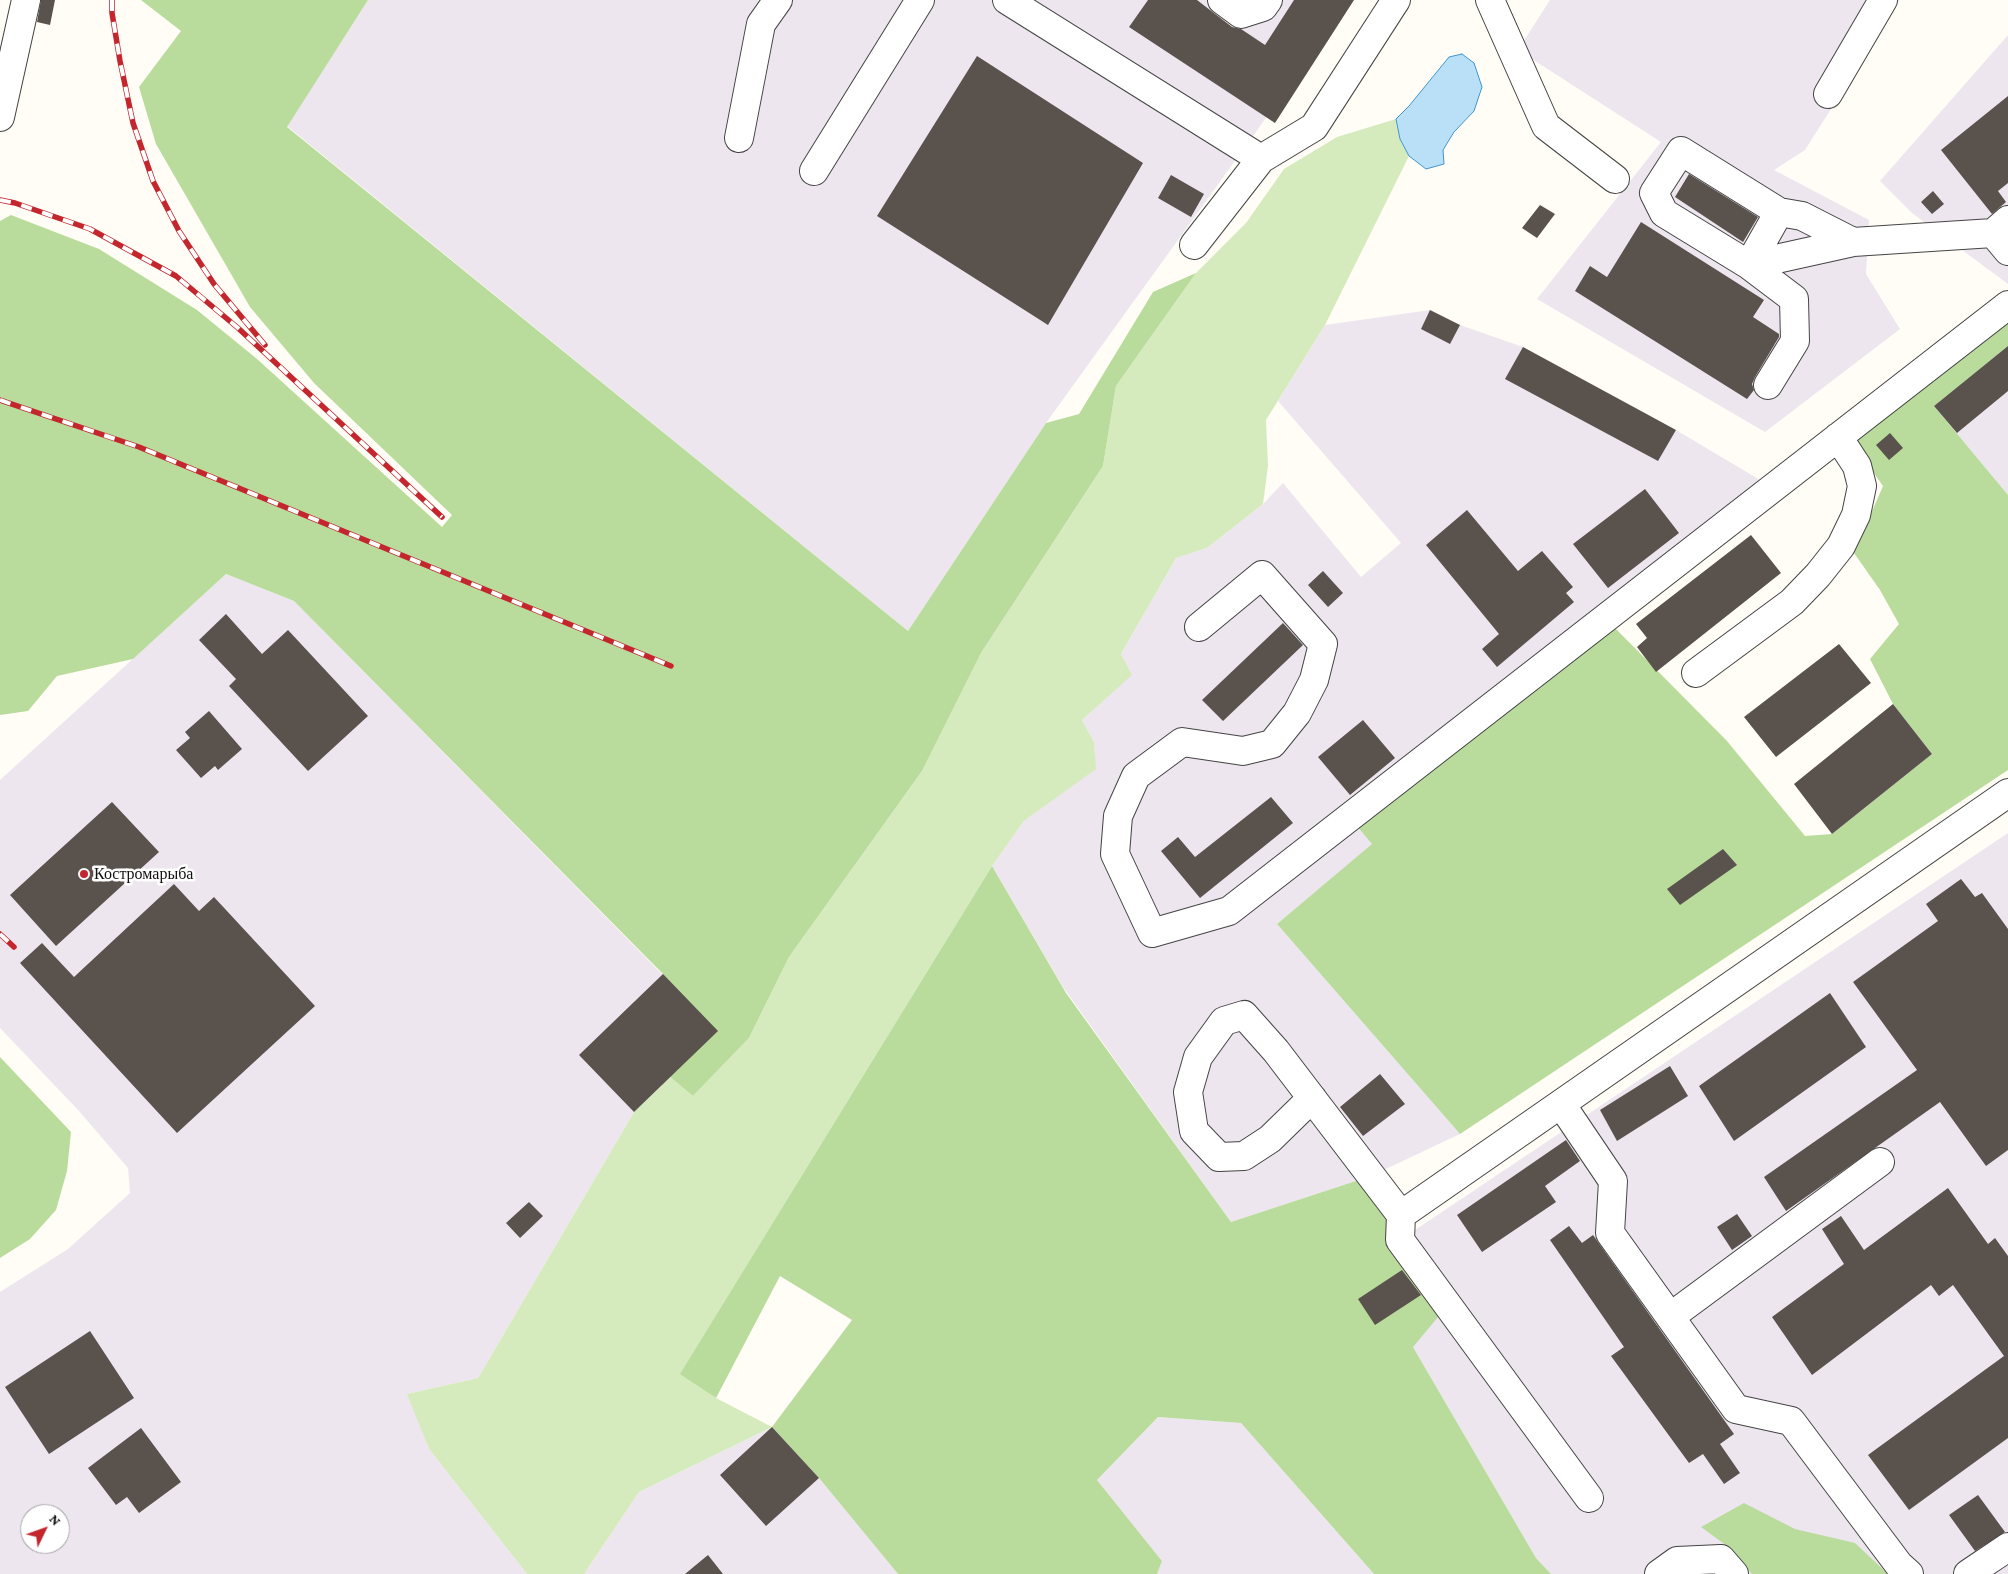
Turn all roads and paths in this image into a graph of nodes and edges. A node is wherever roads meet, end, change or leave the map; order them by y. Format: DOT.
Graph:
graph roads {
  1 [pos="26,0"];
  2 [pos="778,0"];
  3 [pos="920,0"];
  4 [pos="1007,0"];
  5 [pos="1222,0"];
  6 [pos="1268,0"];
  7 [pos="1396,0"];
  8 [pos="1490,0"];
  9 [pos="1883,0"];
  10 [pos="1828,94"];
  11 [pos="0,117"];
  12 [pos="739,138"];
  13 [pos="1261,159"];
  14 [pos="814,171"];
  15 [pos="1614,178"];
  16 [pos="1779,212"];
  17 [pos="2003,234"];
  18 [pos="1853,242"];
  19 [pos="1194,244"];
  20 [pos="1749,265"];
  21 [pos="2008,305"];
  22 [pos="1768,385"];
  23 [pos="1838,437"];
  24 [pos="1199,627"];
  25 [pos="1696,673"];
  26 [pos="2008,793"];
  27 [pos="1312,1098"];
  28 [pos="1561,1104"];
  29 [pos="1880,1162"];
  30 [pos="1401,1215"];
  31 [pos="1670,1317"];
  32 [pos="1589,1498"];
  33 [pos="2008,1547"];
  34 [pos="1659,1574"];
  35 [pos="1734,1574"];
  36 [pos="1909,1574"];
  37 [pos="1968,1574"];
  1 -- 11 [label="street"];
  2 -- 12 [label="street"];
  3 -- 14 [label="street"];
  4 -- 13 [label="street"];
  5 -- 6 [label="street"];
  7 -- 13 [label="street"];
  8 -- 15 [label="street"];
  9 -- 10 [label="street"];
  13 -- 19 [label="street"];
  16 -- 18 [label="street"];
  16 -- 20 [label="street"];
  16 -- 20 [label="street"];
  17 -- 18 [label="street"];
  18 -- 20 [label="street"];
  20 -- 22 [label="street"];
  21 -- 23 [label="street"];
  23 -- 24 [label="street"];
  23 -- 25 [label="street"];
  26 -- 28 [label="street"];
  27 -- 27 [label="street"];
  27 -- 30 [label="street"];
  28 -- 30 [label="street"];
  28 -- 31 [label="street"];
  29 -- 31 [label="street"];
  30 -- 32 [label="street"];
  31 -- 36 [label="street"];
  33 -- 37 [label="street"];
  34 -- 35 [label="street"];
}
